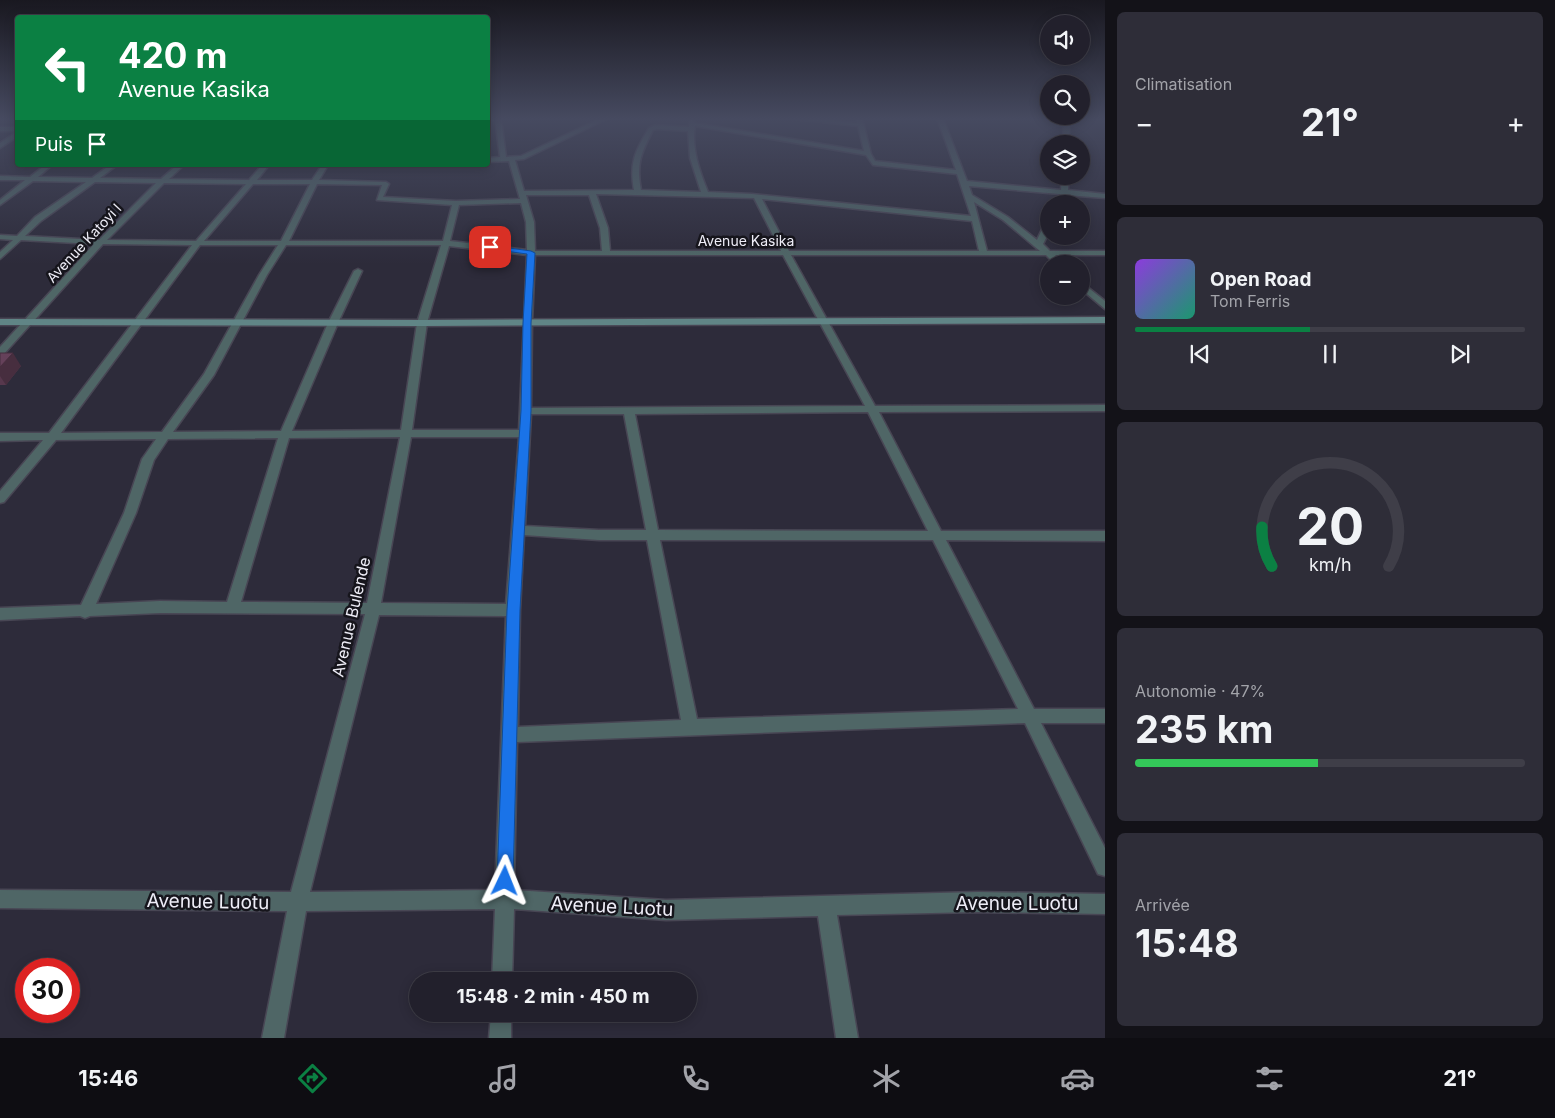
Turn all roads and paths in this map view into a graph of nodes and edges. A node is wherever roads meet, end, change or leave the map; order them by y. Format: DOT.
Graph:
graph roads {
  1 [pos="514,166"];
  2 [pos="634,166"];
  3 [pos="697,166"];
  4 [pos="901,166"];
  5 [pos="957,166"];
  6 [pos="46,167"];
  7 [pos="111,167"];
  8 [pos="179,167"];
  9 [pos="264,167"];
  10 [pos="324,167"];
  11 [pos="959,172"];
  12 [pos="0,178"];
  13 [pos="32,178"];
  14 [pos="94,180"];
  15 [pos="162,181"];
  16 [pos="252,182"];
  17 [pos="314,183"];
  18 [pos="963,183"];
  19 [pos="1064,185"];
  20 [pos="591,192"];
  21 [pos="638,192"];
  22 [pos="1064,192"];
  23 [pos="705,194"];
  24 [pos="1062,195"];
  25 [pos="969,196"];
  26 [pos="1105,196"];
  27 [pos="523,197"];
  28 [pos="757,197"];
  29 [pos="0,203"];
  30 [pos="456,203"];
  31 [pos="975,219"];
  32 [pos="0,237"];
  33 [pos="22,237"];
  34 [pos="100,242"];
  35 [pos="284,242"];
  36 [pos="198,243"];
  37 [pos="445,243"];
  38 [pos="1039,244"];
  39 [pos="1047,252"];
  40 [pos="531,253"];
  41 [pos="606,253"];
  42 [pos="784,253"];
  43 [pos="984,253"];
  44 [pos="1105,253"];
  45 [pos="1050,255"];
  46 [pos="0,257"];
  47 [pos="358,271"];
  48 [pos="1090,292"];
  49 [pos="1105,306"];
  50 [pos="823,320"];
  51 [pos="1105,320"];
  52 [pos="29,321"];
  53 [pos="238,321"];
  54 [pos="0,322"];
  55 [pos="139,322"];
  56 [pos="333,323"];
  57 [pos="527,323"];
  58 [pos="422,324"];
  59 [pos="0,353"];
  60 [pos="871,408"];
  61 [pos="1105,408"];
  62 [pos="629,410"];
  63 [pos="526,411"];
  64 [pos="406,432"];
  65 [pos="523,433"];
  66 [pos="165,434"];
  67 [pos="285,434"];
  68 [pos="0,436"];
  69 [pos="53,436"];
  70 [pos="0,500"];
  71 [pos="519,530"];
  72 [pos="654,535"];
  73 [pos="936,536"];
  74 [pos="1105,536"];
  75 [pos="232,608"];
  76 [pos="373,610"];
  77 [pos="513,610"];
  78 [pos="85,612"];
  79 [pos="0,614"];
  80 [pos="1030,716"];
  81 [pos="1105,716"];
  82 [pos="690,727"];
  83 [pos="511,735"];
  84 [pos="1105,867"];
  85 [pos="504,899"];
  86 [pos="298,902"];
  87 [pos="1,903"];
  88 [pos="1105,904"];
  89 [pos="826,907"];
  90 [pos="502,972"];
  91 [pos="501,1022"];
  92 [pos="273,1038"];
  93 [pos="500,1038"];
  94 [pos="847,1038"];
  1 -- 27 [label="street"];
  2 -- 21 [label="street"];
  3 -- 23 [label="street"];
  4 -- 11 [label="street"];
  5 -- 11 [label="street"];
  6 -- 13 [label="street"];
  7 -- 14 [label="street"];
  8 -- 15 [label="street, Avenue Katoyi I"];
  9 -- 16 [label="street"];
  10 -- 17 [label="street"];
  11 -- 18 [label="street"];
  12 -- 13 [label="street"];
  13 -- 14 [label="street"];
  13 -- 29 [label="street"];
  14 -- 15 [label="street"];
  14 -- 33 [label="street"];
  15 -- 16 [label="street"];
  15 -- 34 [label="street, Avenue Katoyi I"];
  16 -- 17 [label="street"];
  16 -- 36 [label="street"];
  17 -- 30 [label="street"];
  17 -- 35 [label="street"];
  18 -- 22 [label="street"];
  18 -- 25 [label="street"];
  19 -- 22 [label="street"];
  20 -- 21 [label="street"];
  20 -- 27 [label="street"];
  20 -- 41 [label="street"];
  21 -- 23 [label="street"];
  22 -- 24 [label="street"];
  22 -- 26 [label="street"];
  23 -- 28 [label="street"];
  25 -- 31 [label="street"];
  25 -- 38 [label="street"];
  27 -- 30 [label="street"];
  27 -- 40 [label="street"];
  28 -- 31 [label="street"];
  28 -- 42 [label="street"];
  30 -- 37 [label="street, Avenue Bulende"];
  31 -- 43 [label="street"];
  32 -- 33 [label="street, Avenue Kasika"];
  33 -- 34 [label="street, Avenue Kasika"];
  33 -- 46 [label="street"];
  34 -- 36 [label="street, Avenue Kasika"];
  34 -- 52 [label="street, Avenue Katoyi I"];
  35 -- 36 [label="street, Avenue Kasika"];
  35 -- 37 [label="street, Avenue Kasika"];
  35 -- 53 [label="street"];
  36 -- 55 [label="street"];
  37 -- 40 [label="street, Avenue Kasika"];
  37 -- 58 [label="street, Avenue Bulende"];
  38 -- 39 [label="street"];
  39 -- 43 [label="street, Avenue Kasika"];
  39 -- 44 [label="street, Avenue Kasika"];
  39 -- 45 [label="street"];
  40 -- 41 [label="street, Avenue Kasika"];
  40 -- 57 [label="street"];
  41 -- 42 [label="street, Avenue Kasika"];
  42 -- 43 [label="street, Avenue Kasika"];
  42 -- 50 [label="street"];
  47 -- 56 [label="street"];
  48 -- 49 [label="street"];
  50 -- 51 [label="street"];
  50 -- 57 [label="street"];
  50 -- 60 [label="street"];
  52 -- 54 [label="street"];
  52 -- 55 [label="street"];
  52 -- 59 [label="street, Avenue Katoyi I"];
  53 -- 55 [label="street"];
  53 -- 56 [label="street"];
  53 -- 66 [label="street"];
  55 -- 69 [label="street"];
  56 -- 58 [label="street"];
  56 -- 67 [label="street"];
  57 -- 58 [label="street"];
  57 -- 63 [label="street"];
  58 -- 64 [label="street, Avenue Bulende"];
  60 -- 61 [label="street"];
  60 -- 62 [label="street"];
  60 -- 73 [label="street"];
  62 -- 63 [label="street"];
  62 -- 72 [label="street"];
  63 -- 65 [label="street"];
  64 -- 65 [label="street"];
  64 -- 67 [label="street"];
  64 -- 76 [label="street, Avenue Bulende"];
  65 -- 71 [label="street"];
  66 -- 67 [label="street"];
  66 -- 69 [label="street"];
  66 -- 78 [label="street"];
  67 -- 75 [label="street"];
  68 -- 69 [label="street"];
  69 -- 70 [label="street"];
  71 -- 72 [label="street"];
  71 -- 77 [label="street"];
  72 -- 73 [label="street"];
  72 -- 82 [label="street"];
  73 -- 74 [label="street"];
  73 -- 80 [label="street"];
  75 -- 76 [label="street"];
  75 -- 78 [label="street"];
  76 -- 77 [label="street"];
  76 -- 86 [label="street, Avenue Bulende"];
  77 -- 83 [label="street"];
  78 -- 79 [label="street"];
  80 -- 81 [label="street"];
  80 -- 82 [label="street"];
  80 -- 84 [label="street"];
  82 -- 83 [label="street"];
  83 -- 85 [label="street"];
  85 -- 86 [label="street, Avenue Luotu"];
  85 -- 89 [label="street, Avenue Luotu"];
  85 -- 90 [label="street"];
  86 -- 87 [label="street, Avenue Luotu"];
  86 -- 92 [label="street, Avenue Bulende"];
  88 -- 89 [label="street, Avenue Luotu"];
  89 -- 94 [label="street"];
  91 -- 93 [label="street"];
}
